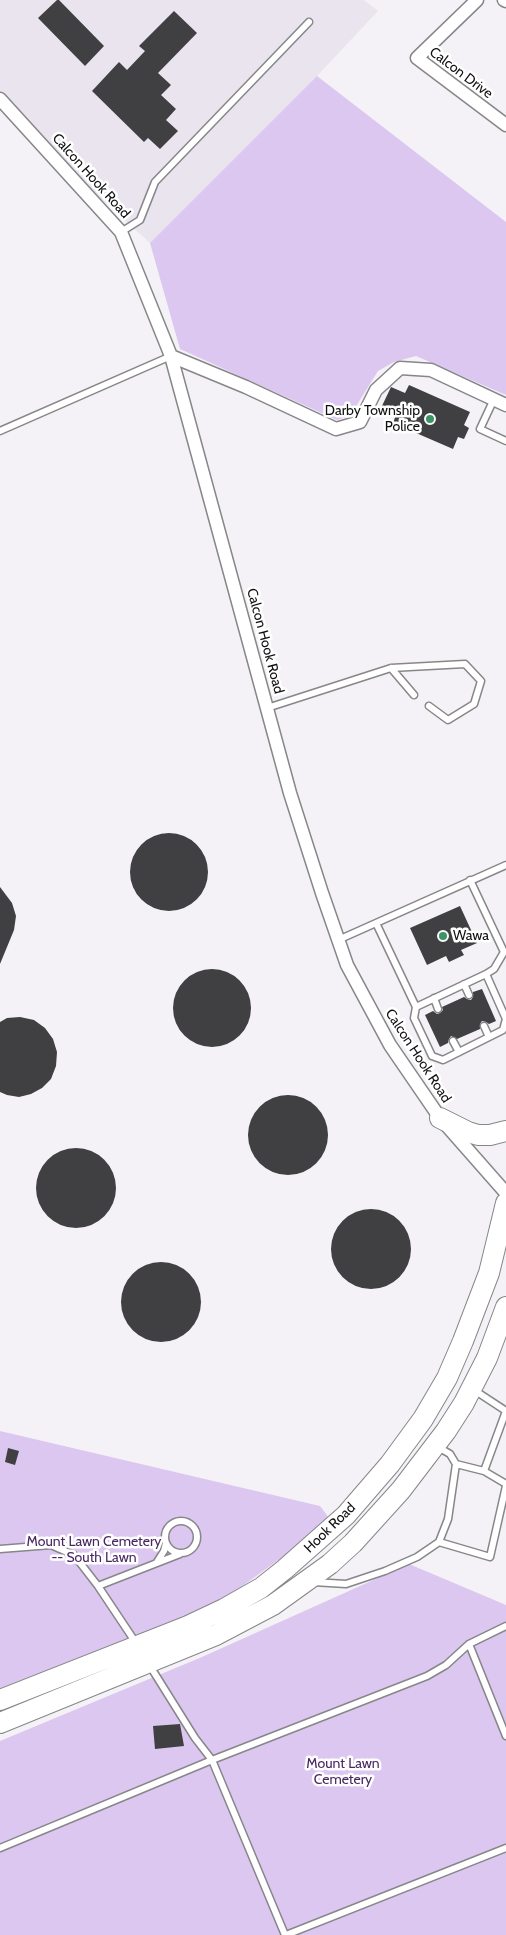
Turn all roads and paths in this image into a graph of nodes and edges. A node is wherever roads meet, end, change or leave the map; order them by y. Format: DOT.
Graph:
graph roads {
  1 [pos="477,0"];
  2 [pos="309,22"];
  3 [pos="0,99"];
  4 [pos="506,125"];
  5 [pos="121,232"];
  6 [pos="171,356"];
  7 [pos="494,399"];
  8 [pos="506,405"];
  9 [pos="0,431"];
  10 [pos="506,441"];
  11 [pos="391,668"];
  12 [pos="414,695"];
  13 [pos="428,706"];
  14 [pos="267,708"];
  15 [pos="506,865"];
  16 [pos="470,880"];
  17 [pos="376,923"];
  18 [pos="338,940"];
  19 [pos="486,974"];
  20 [pos="464,984"];
  21 [pos="468,995"];
  22 [pos="434,998"];
  23 [pos="416,1007"];
  24 [pos="438,1009"];
  25 [pos="484,1026"];
  26 [pos="489,1037"];
  27 [pos="453,1041"];
  28 [pos="459,1052"];
  29 [pos="440,1118"];
  30 [pos="506,1131"];
  31 [pos="506,1193"];
  32 [pos="506,1204"];
  33 [pos="504,1313"];
  34 [pos="471,1388"];
  35 [pos="506,1411"];
  36 [pos="435,1445"];
  37 [pos="456,1464"];
  38 [pos="484,1471"];
  39 [pos="506,1485"];
  40 [pos="504,1505"];
  41 [pos="439,1542"];
  42 [pos="166,1543"];
  43 [pos="0,1549"];
  44 [pos="180,1554"];
  45 [pos="157,1562"];
  46 [pos="307,1581"];
  47 [pos="98,1586"];
  48 [pos="506,1626"];
  49 [pos="469,1644"];
  50 [pos="143,1654"];
  51 [pos="0,1700"];
  52 [pos="0,1723"];
  53 [pos="506,1736"];
  54 [pos="212,1760"];
  55 [pos="0,1848"];
  56 [pos="506,1848"];
  57 [pos="286,1935"];
  1 -- 4 [label="street, Calcon Drive"];
  2 -- 5 [label="lane"];
  3 -- 5 [label="street, Calcon Hook Road"];
  5 -- 6 [label="street, Calcon Hook Road"];
  6 -- 7 [label="street"];
  6 -- 9 [label="lane"];
  6 -- 14 [label="street, Calcon Hook Road"];
  7 -- 8 [label="street"];
  7 -- 10 [label="lane"];
  11 -- 12 [label="lane"];
  11 -- 13 [label="lane"];
  11 -- 14 [label="lane"];
  14 -- 18 [label="street, Calcon Hook Road"];
  15 -- 16 [label="lane"];
  16 -- 17 [label="lane"];
  16 -- 19 [label="lane"];
  17 -- 18 [label="lane"];
  17 -- 23 [label="lane"];
  18 -- 29 [label="street, Calcon Hook Road"];
  19 -- 20 [label="lane"];
  19 -- 26 [label="lane"];
  20 -- 21 [label="lane"];
  20 -- 22 [label="lane"];
  22 -- 23 [label="lane"];
  22 -- 24 [label="lane"];
  23 -- 28 [label="lane"];
  25 -- 26 [label="lane"];
  26 -- 28 [label="lane"];
  27 -- 28 [label="lane"];
  29 -- 30 [label="main road"];
  29 -- 31 [label="street, Calcon Hook Road"];
  32 -- 50 [label="main road, Hook Road"];
  33 -- 34 [label="main road, Hook Road"];
  34 -- 35 [label="lane"];
  34 -- 36 [label="main road, Hook Road"];
  35 -- 38 [label="lane"];
  36 -- 37 [label="lane"];
  36 -- 46 [label="main road, Hook Road"];
  37 -- 38 [label="lane"];
  37 -- 41 [label="lane"];
  38 -- 39 [label="lane"];
  39 -- 40 [label="lane"];
  40 -- 41 [label="lane"];
  41 -- 46 [label="lane"];
  42 -- 44 [label="lane"];
  42 -- 44 [label="lane"];
  42 -- 45 [label="lane"];
  43 -- 47 [label="lane"];
  44 -- 45 [label="lane"];
  45 -- 47 [label="lane"];
  46 -- 50 [label="main road, Hook Road"];
  47 -- 50 [label="lane"];
  48 -- 49 [label="lane"];
  49 -- 53 [label="lane"];
  49 -- 54 [label="lane"];
  50 -- 51 [label="main road, Hook Road"];
  50 -- 52 [label="main road, Hook Road"];
  50 -- 54 [label="lane"];
  54 -- 55 [label="lane"];
  54 -- 57 [label="lane"];
  56 -- 57 [label="lane"];
}
